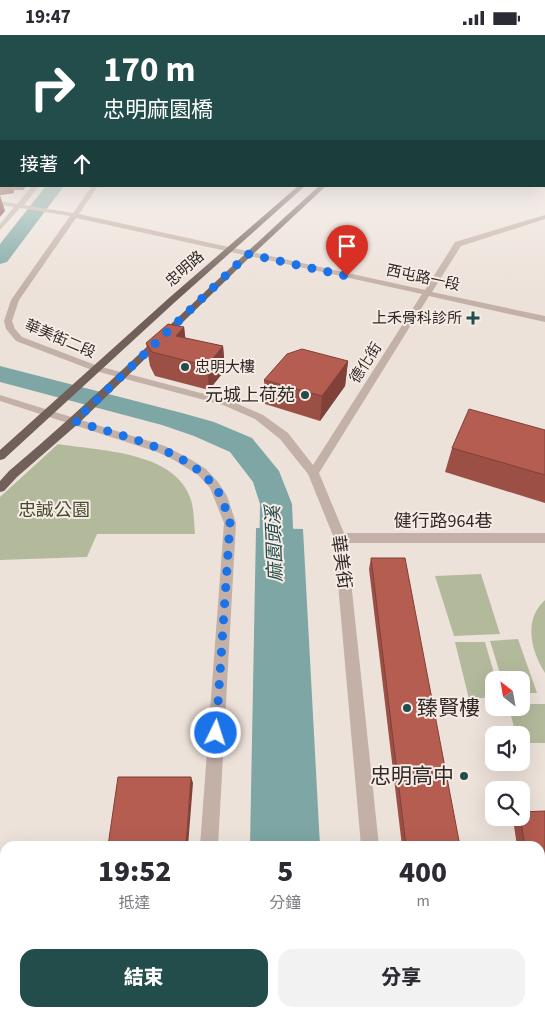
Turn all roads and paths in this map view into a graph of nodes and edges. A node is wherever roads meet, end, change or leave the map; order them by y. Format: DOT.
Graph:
graph roads {
  1 [pos="27,198"];
  2 [pos="86,198"];
  3 [pos="289,198"];
  4 [pos="310,198"];
  5 [pos="0,203"];
  6 [pos="22,205"];
  7 [pos="74,215"];
  8 [pos="545,217"];
  9 [pos="0,228"];
  10 [pos="230,250"];
  11 [pos="248,254"];
  12 [pos="427,293"];
  13 [pos="545,319"];
  14 [pos="91,372"];
  15 [pos="119,377"];
  16 [pos="0,398"];
  17 [pos="49,411"];
  18 [pos="76,419"];
  19 [pos="0,456"];
  20 [pos="313,473"];
  21 [pos="0,488"];
  22 [pos="340,538"];
  23 [pos="545,538"];
  24 [pos="209,841"];
  25 [pos="370,841"];
  1 -- 6 [label="street"];
  2 -- 7 [label="street, 華美街二段"];
  3 -- 10 [label="main road, 忠明路"];
  4 -- 11 [label="main road, 忠明路"];
  5 -- 6 [label="street, 西屯路一段"];
  6 -- 7 [label="street, 西屯路一段"];
  6 -- 9 [label="street"];
  7 -- 10 [label="street, 西屯路一段"];
  7 -- 14 [label="street, 華美街二段"];
  8 -- 12 [label="street, 德化街"];
  10 -- 11 [label="street, 西屯路一段"];
  10 -- 14 [label="main road, 忠明路"];
  11 -- 12 [label="street, 西屯路一段"];
  11 -- 15 [label="main road, 忠明路"];
  12 -- 13 [label="street, 西屯路一段"];
  12 -- 20 [label="street, 德化街"];
  14 -- 15 [label="street, 華美街二段"];
  14 -- 17 [label="main road, 忠明路"];
  15 -- 18 [label="main road, 忠明路"];
  15 -- 20 [label="street, 華美街"];
  16 -- 17 [label="street"];
  17 -- 18 [label="street"];
  17 -- 19 [label="main road"];
  18 -- 21 [label="main road"];
  18 -- 24 [label="street"];
  20 -- 22 [label="street, 華美街"];
  22 -- 23 [label="street, 健行路964巷"];
  22 -- 25 [label="street, 華美街"];
}
